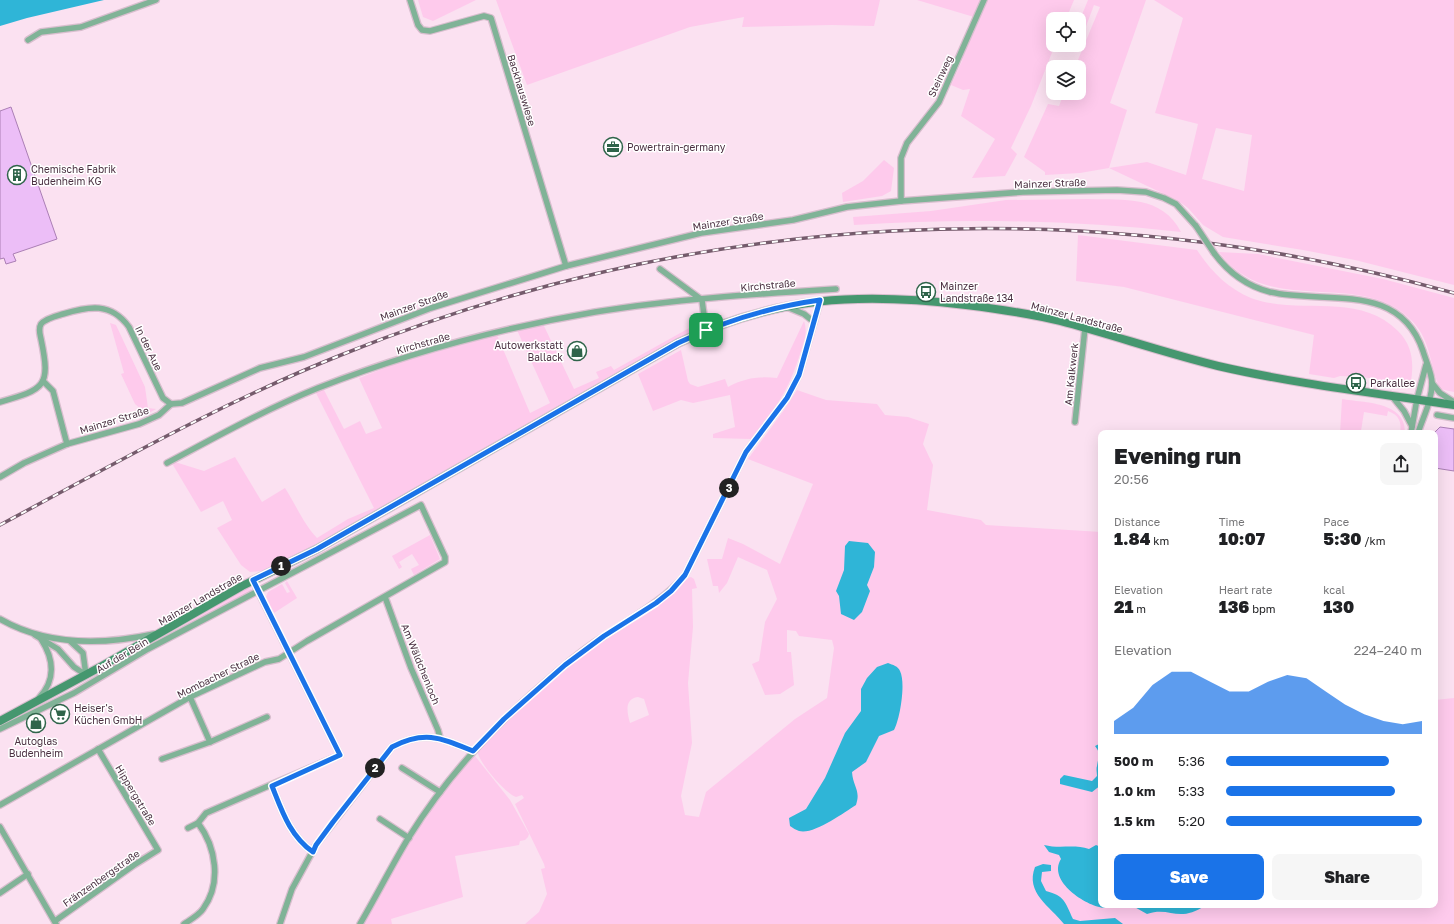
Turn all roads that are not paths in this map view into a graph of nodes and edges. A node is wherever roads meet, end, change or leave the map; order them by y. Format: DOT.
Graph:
graph roads {
  1 [pos="156,0"];
  2 [pos="410,0"];
  3 [pos="984,0"];
  4 [pos="28,40"];
  5 [pos="901,201"];
  6 [pos="566,266"];
  7 [pos="660,270"];
  8 [pos="836,289"];
  9 [pos="702,300"];
  10 [pos="820,300"];
  11 [pos="783,306"];
  12 [pos="814,322"];
  13 [pos="1085,328"];
  14 [pos="706,330"];
  15 [pos="1426,365"];
  16 [pos="44,381"];
  17 [pos="1432,383"];
  18 [pos="1391,395"];
  19 [pos="1417,399"];
  20 [pos="1429,401"];
  21 [pos="0,402"];
  22 [pos="1454,402"];
  23 [pos="171,404"];
  24 [pos="1454,405"];
  25 [pos="1437,415"];
  26 [pos="1454,418"];
  27 [pos="1075,422"];
  28 [pos="1412,426"];
  29 [pos="1411,430"];
  30 [pos="1419,430"];
  31 [pos="67,444"];
  32 [pos="167,463"];
  33 [pos="0,477"];
  34 [pos="421,505"];
  35 [pos="253,580"];
  36 [pos="258,592"];
  37 [pos="385,597"];
  38 [pos="0,619"];
  39 [pos="162,632"];
  40 [pos="34,634"];
  41 [pos="41,639"];
  42 [pos="68,640"];
  43 [pos="290,653"];
  44 [pos="86,675"];
  45 [pos="190,697"];
  46 [pos="37,701"];
  47 [pos="267,717"];
  48 [pos="0,720"];
  49 [pos="0,729"];
  50 [pos="440,738"];
  51 [pos="210,742"];
  52 [pos="98,749"];
  53 [pos="473,751"];
  54 [pos="162,758"];
  55 [pos="402,768"];
  56 [pos="272,786"];
  57 [pos="440,792"];
  58 [pos="0,805"];
  59 [pos="380,819"];
  60 [pos="198,823"];
  61 [pos="0,827"];
  62 [pos="188,828"];
  63 [pos="408,838"];
  64 [pos="158,850"];
  65 [pos="313,852"];
  66 [pos="28,874"];
  67 [pos="0,893"];
  68 [pos="56,923"];
  69 [pos="184,924"];
  70 [pos="280,924"];
  71 [pos="360,924"];
  1 -- 4 [label="street"];
  2 -- 6 [label="street, Backhauswiese"];
  3 -- 5 [label="street, Steinweg"];
  5 -- 6 [label="street, Mainzer Straße"];
  5 -- 15 [label="street, Mainzer Straße, bridge"];
  6 -- 23 [label="street, Mainzer Straße"];
  7 -- 9 [label="street"];
  8 -- 9 [label="street, Kirchstraße"];
  9 -- 14 [label="street"];
  9 -- 32 [label="street, Kirchstraße"];
  10 -- 11 [label="main road, Mainzer Landstraße"];
  10 -- 12 [label="street"];
  10 -- 13 [label="main road, Mainzer Landstraße"];
  11 -- 12 [label="street"];
  11 -- 14 [label="main road, Mainzer Landstraße"];
  12 -- 53 [label="street"];
  13 -- 18 [label="main road, Mainzer Landstraße"];
  13 -- 27 [label="street, Am Kalkwerk"];
  14 -- 35 [label="main road, Mainzer Landstraße"];
  15 -- 17 [label="street, Mainzer Straße"];
  15 -- 19 [label="street"];
  16 -- 21 [label="street"];
  16 -- 23 [label="street, In der Aue"];
  16 -- 31 [label="street"];
  17 -- 20 [label="street"];
  17 -- 22 [label="street"];
  18 -- 19 [label="main road, Mainzer Landstraße"];
  18 -- 28 [label="street"];
  19 -- 20 [label="main road, Mainzer Landstraße"];
  19 -- 28 [label="street"];
  20 -- 24 [label="main road, Mainzer Landstraße"];
  20 -- 30 [label="street"];
  23 -- 31 [label="street, Mainzer Straße"];
  25 -- 26 [label="street"];
  28 -- 29 [label="street"];
  31 -- 33 [label="street, Mainzer Straße"];
  34 -- 36 [label="street, Auf der Bein"];
  34 -- 37 [label="street, Mombacher Straße"];
  35 -- 36 [label="street"];
  35 -- 39 [label="main road, Mainzer Landstraße"];
  36 -- 43 [label="street"];
  36 -- 49 [label="street, Auf der Bein"];
  37 -- 43 [label="street, Mombacher Straße"];
  37 -- 50 [label="street, Am Wäldchenloch"];
  38 -- 40 [label="street"];
  39 -- 42 [label="street"];
  39 -- 44 [label="main road, Mainzer Landstraße"];
  40 -- 41 [label="street"];
  40 -- 42 [label="street"];
  41 -- 44 [label="street"];
  41 -- 46 [label="street"];
  42 -- 44 [label="street"];
  43 -- 45 [label="street, Mombacher Straße"];
  43 -- 56 [label="street"];
  44 -- 46 [label="main road, Mainzer Landstraße"];
  45 -- 51 [label="street"];
  45 -- 52 [label="street, Mombacher Straße"];
  46 -- 48 [label="main road, Mainzer Landstraße"];
  47 -- 51 [label="street"];
  50 -- 53 [label="street"];
  50 -- 65 [label="street"];
  51 -- 54 [label="street"];
  52 -- 58 [label="street, Mombacher Straße"];
  52 -- 64 [label="street, Hippergstraße"];
  53 -- 57 [label="street"];
  55 -- 57 [label="street"];
  56 -- 60 [label="street"];
  56 -- 65 [label="street"];
  57 -- 63 [label="street"];
  59 -- 63 [label="street"];
  60 -- 62 [label="street"];
  60 -- 69 [label="street"];
  61 -- 66 [label="street"];
  63 -- 71 [label="street"];
  64 -- 68 [label="street, Fränzenbergstraße"];
  65 -- 70 [label="street"];
  66 -- 67 [label="street"];
  66 -- 68 [label="street"];
}
